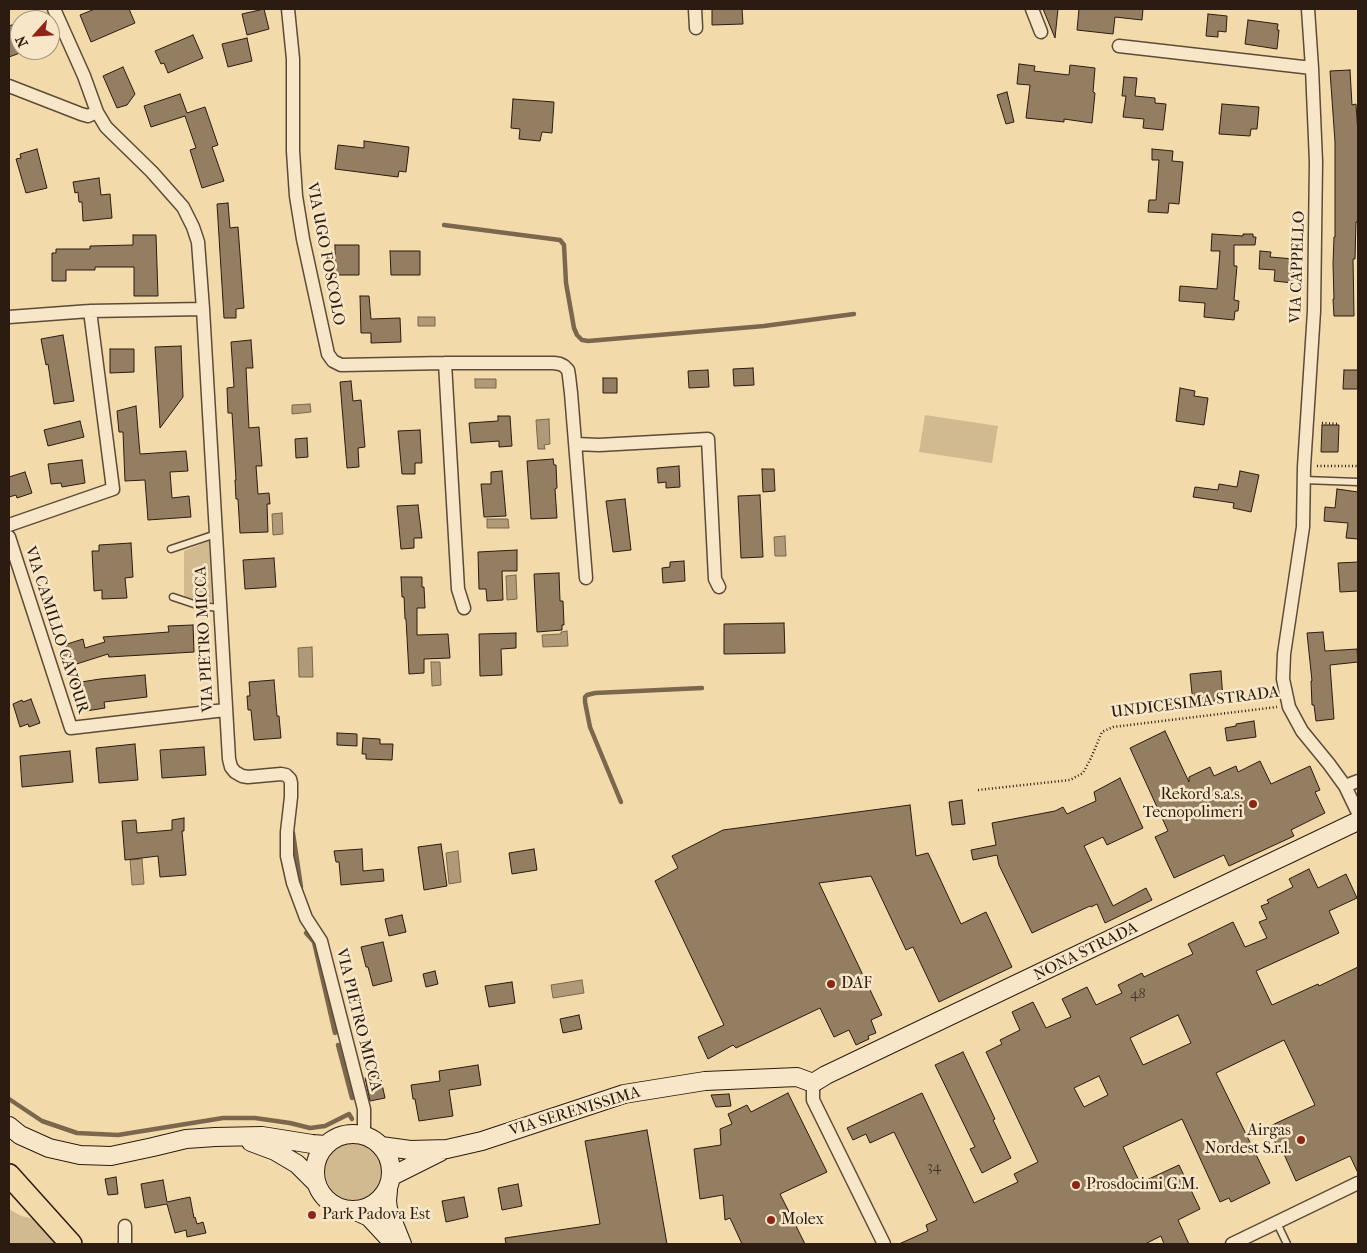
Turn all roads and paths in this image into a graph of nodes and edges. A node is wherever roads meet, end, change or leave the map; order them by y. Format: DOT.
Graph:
graph roads {
  1 [pos="54,9"];
  2 [pos="288,9"];
  3 [pos="695,9"];
  4 [pos="1032,9"];
  5 [pos="1308,9"];
  6 [pos="696,28"];
  7 [pos="1041,32"];
  8 [pos="1119,46"];
  9 [pos="1312,68"];
  10 [pos="9,86"];
  11 [pos="97,112"];
  12 [pos="203,309"];
  13 [pos="90,310"];
  14 [pos="9,316"];
  15 [pos="445,363"];
  16 [pos="1322,423"];
  17 [pos="1339,424"];
  18 [pos="576,444"];
  19 [pos="1358,466"];
  20 [pos="1304,473"];
  21 [pos="1358,482"];
  22 [pos="9,525"];
  23 [pos="216,534"];
  24 [pos="9,538"];
  25 [pos="171,549"];
  26 [pos="586,578"];
  27 [pos="719,587"];
  28 [pos="173,598"];
  29 [pos="220,608"];
  30 [pos="464,608"];
  31 [pos="1289,707"];
  32 [pos="225,710"];
  33 [pos="1358,781"];
  34 [pos="1345,786"];
  35 [pos="978,790"];
  36 [pos="1358,813"];
  37 [pos="1358,821"];
  38 [pos="813,1083"];
  39 [pos="9,1126"];
  40 [pos="364,1135"];
  41 [pos="238,1137"];
  42 [pos="326,1145"];
  43 [pos="381,1146"];
  44 [pos="447,1149"];
  45 [pos="9,1175"];
  46 [pos="316,1183"];
  47 [pos="390,1183"];
  48 [pos="1358,1183"];
  49 [pos="356,1211"];
  50 [pos="1277,1222"];
  51 [pos="125,1226"];
  52 [pos="72,1244"];
  53 [pos="124,1244"];
  54 [pos="394,1244"];
  55 [pos="402,1244"];
  56 [pos="884,1244"];
  57 [pos="1232,1244"];
  58 [pos="1287,1244"];
  1 -- 11 [label="street, VIA PIETRO MICCA"];
  2 -- 15 [label="street, VIA UGO FOSCOLO"];
  3 -- 6 [label="street"];
  4 -- 7 [label="street"];
  5 -- 9 [label="street, VIA CAPPELLO"];
  8 -- 9 [label="street"];
  9 -- 20 [label="street, VIA CAPPELLO"];
  10 -- 11 [label="street"];
  11 -- 12 [label="street, VIA PIETRO MICCA"];
  12 -- 13 [label="street"];
  12 -- 23 [label="street, VIA PIETRO MICCA"];
  13 -- 14 [label="street"];
  13 -- 22 [label="street"];
  15 -- 18 [label="street, VIA UGO FOSCOLO"];
  15 -- 30 [label="street"];
  16 -- 17 [label="path"];
  18 -- 26 [label="street, VIA UGO FOSCOLO"];
  18 -- 27 [label="street"];
  19 -- 20 [label="path"];
  20 -- 21 [label="lane"];
  20 -- 31 [label="street, VIA CAPPELLO"];
  23 -- 25 [label="lane"];
  23 -- 29 [label="street, VIA PIETRO MICCA"];
  24 -- 32 [label="street, VIA CAMILLO CAVOUR"];
  28 -- 29 [label="lane"];
  29 -- 32 [label="street, VIA PIETRO MICCA"];
  31 -- 34 [label="street, UNDICESIMA STRADA"];
  31 -- 35 [label="path, UNDICESIMA STRADA"];
  32 -- 40 [label="street, VIA PIETRO MICCA"];
  33 -- 34 [label="street"];
  34 -- 36 [label="street, UNDICESIMA STRADA"];
  37 -- 38 [label="street, NONA STRADA"];
  38 -- 44 [label="street, VIA SERENISSIMA"];
  38 -- 56 [label="street"];
  39 -- 41 [label="street"];
  40 -- 42 [label="street"];
  40 -- 43 [label="street, VIA SERENISSIMA"];
  41 -- 42 [label="street"];
  41 -- 46 [label="street"];
  42 -- 46 [label="street"];
  43 -- 44 [label="street, VIA SERENISSIMA"];
  43 -- 47 [label="street"];
  44 -- 47 [label="street, VIA SERENISSIMA"];
  45 -- 52 [label="highway"];
  46 -- 49 [label="street"];
  47 -- 49 [label="street, VIA SERENISSIMA"];
  47 -- 55 [label="street"];
  48 -- 50 [label="street"];
  49 -- 54 [label="street"];
  50 -- 57 [label="street"];
  50 -- 58 [label="lane"];
  51 -- 53 [label="street"];
}
